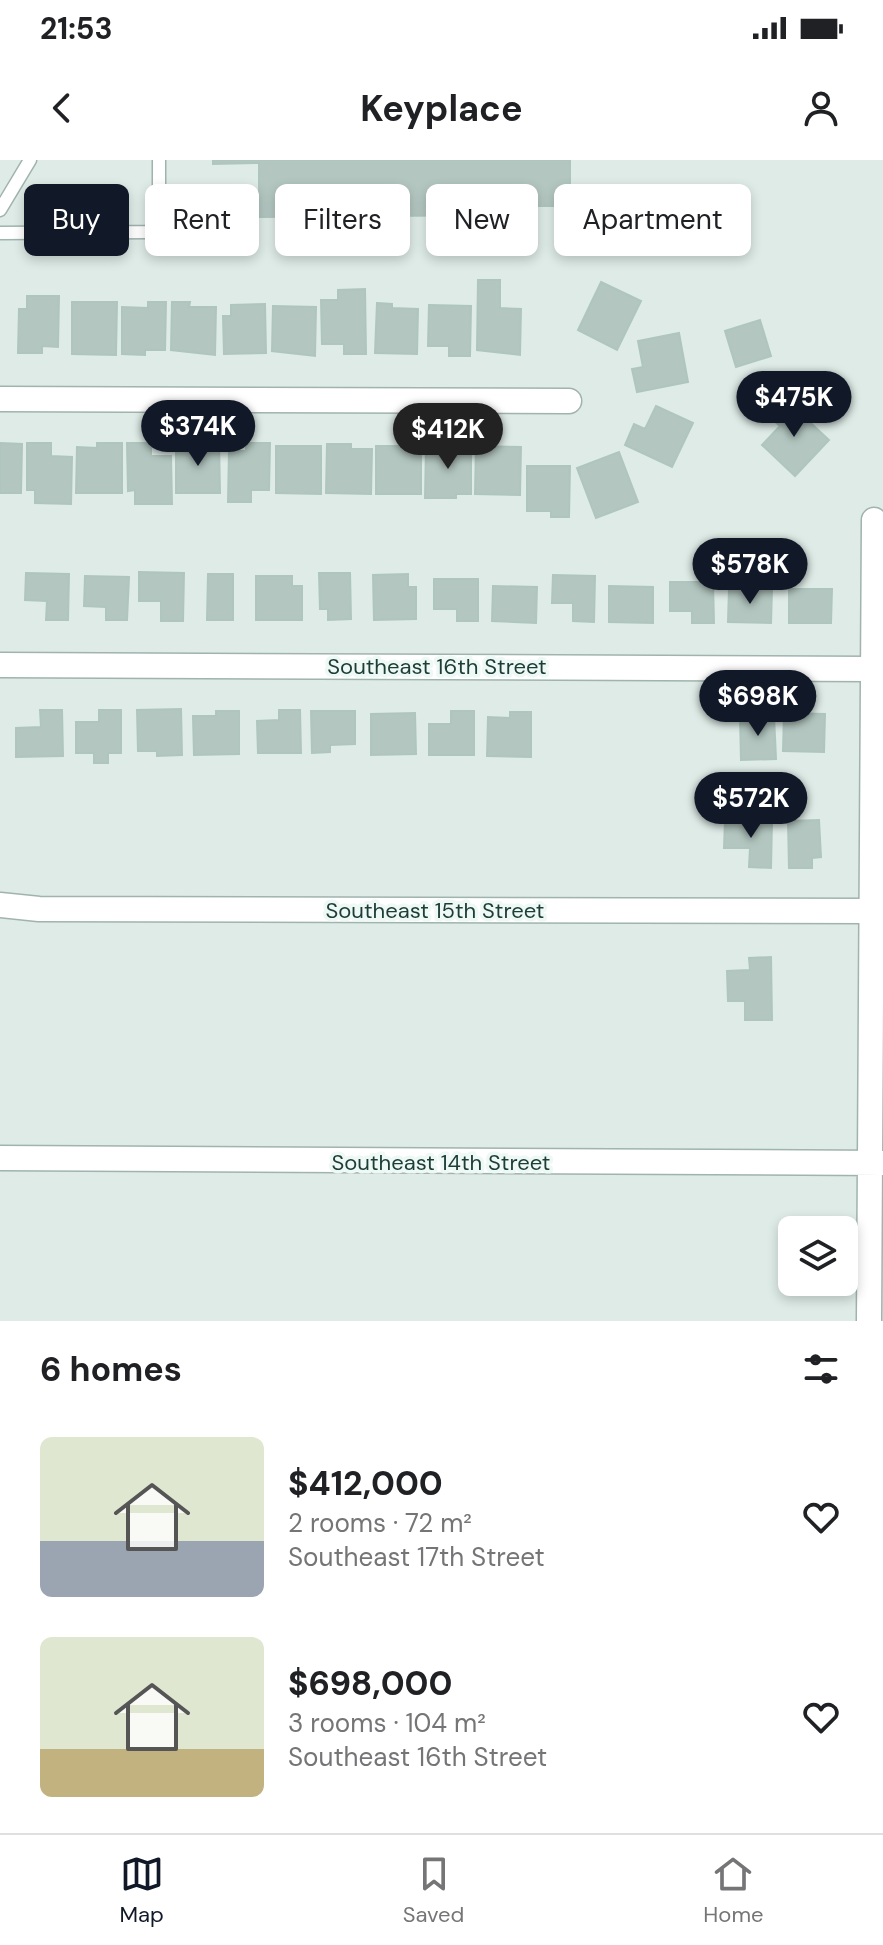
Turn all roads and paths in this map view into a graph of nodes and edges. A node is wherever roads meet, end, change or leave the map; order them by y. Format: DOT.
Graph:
graph roads {
  1 [pos="30,160"];
  2 [pos="159,160"];
  3 [pos="0,210"];
  4 [pos="0,233"];
  5 [pos="0,399"];
  6 [pos="569,401"];
  7 [pos="874,520"];
  8 [pos="0,665"];
  9 [pos="873,669"];
  10 [pos="0,905"];
  11 [pos="871,911"];
  12 [pos="0,1158"];
  13 [pos="877,1163"];
  14 [pos="869,1321"];
  1 -- 3 [label="lane"];
  2 -- 4 [label="lane"];
  5 -- 6 [label="street"];
  7 -- 9 [label="street"];
  8 -- 9 [label="street, Southeast 16th Street"];
  9 -- 11 [label="street"];
  10 -- 11 [label="street, Southeast 15th Street"];
  11 -- 13 [label="street"];
  12 -- 13 [label="street, Southeast 14th Street"];
  13 -- 14 [label="street"];
}
